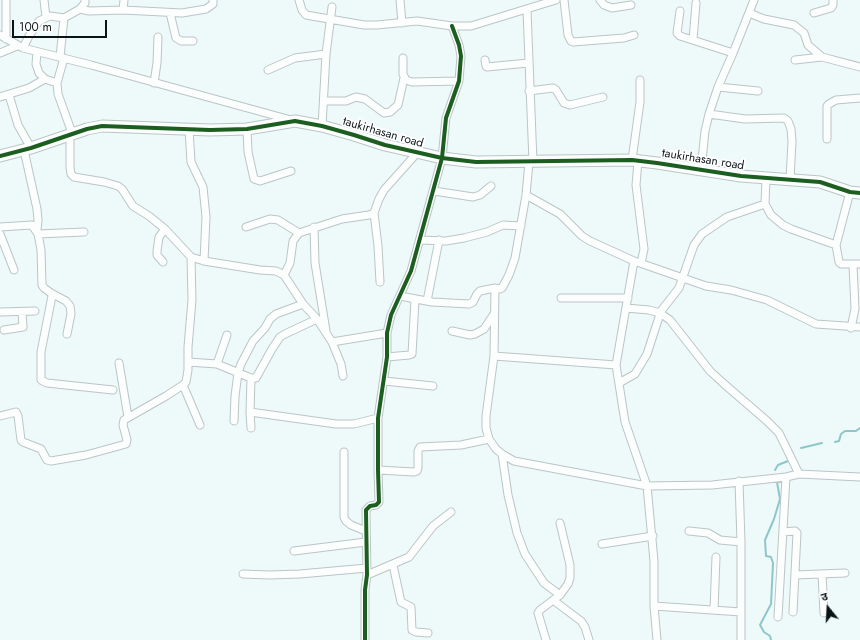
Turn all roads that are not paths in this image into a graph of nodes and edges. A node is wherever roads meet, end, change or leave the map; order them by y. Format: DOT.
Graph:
graph roads {
  1 [pos="6,0"];
  2 [pos="44,0"];
  3 [pos="85,0"];
  4 [pos="124,0"];
  5 [pos="213,0"];
  6 [pos="298,0"];
  7 [pos="400,0"];
  8 [pos="556,0"];
  9 [pos="564,0"];
  10 [pos="600,0"];
  11 [pos="754,0"];
  12 [pos="833,0"];
  13 [pos="696,3"];
  14 [pos="631,5"];
  15 [pos="332,7"];
  16 [pos="80,9"];
  17 [pos="123,10"];
  18 [pos="526,10"];
  19 [pos="680,11"];
  20 [pos="170,13"];
  21 [pos="749,13"];
  22 [pos="814,13"];
  23 [pos="46,17"];
  24 [pos="64,18"];
  25 [pos="330,20"];
  26 [pos="402,23"];
  27 [pos="452,26"];
  28 [pos="634,35"];
  29 [pos="158,36"];
  30 [pos="3,37"];
  31 [pos="693,40"];
  32 [pos="192,41"];
  33 [pos="20,47"];
  34 [pos="37,52"];
  35 [pos="0,53"];
  36 [pos="733,53"];
  37 [pos="326,54"];
  38 [pos="62,58"];
  39 [pos="403,58"];
  40 [pos="822,58"];
  41 [pos="484,60"];
  42 [pos="795,60"];
  43 [pos="528,63"];
  44 [pos="860,67"];
  45 [pos="268,70"];
  46 [pos="404,78"];
  47 [pos="45,79"];
  48 [pos="640,80"];
  49 [pos="459,81"];
  50 [pos="57,83"];
  51 [pos="154,83"];
  52 [pos="718,87"];
  53 [pos="529,91"];
  54 [pos="758,91"];
  55 [pos="9,95"];
  56 [pos="0,97"];
  57 [pos="603,97"];
  58 [pos="860,98"];
  59 [pos="324,101"];
  60 [pos="709,114"];
  61 [pos="295,121"];
  62 [pos="322,126"];
  63 [pos="247,128"];
  64 [pos="189,129"];
  65 [pos="71,133"];
  66 [pos="827,139"];
  67 [pos="27,149"];
  68 [pos="417,154"];
  69 [pos="0,156"];
  70 [pos="442,158"];
  71 [pos="635,160"];
  72 [pos="531,162"];
  73 [pos="701,170"];
  74 [pos="291,171"];
  75 [pos="766,178"];
  76 [pos="790,180"];
  77 [pos="491,186"];
  78 [pos="434,191"];
  79 [pos="855,193"];
  80 [pos="526,195"];
  81 [pos="765,204"];
  82 [pos="374,213"];
  83 [pos="246,226"];
  84 [pos="521,226"];
  85 [pos="0,227"];
  86 [pos="314,227"];
  87 [pos="165,229"];
  88 [pos="37,232"];
  89 [pos="84,232"];
  90 [pos="299,233"];
  91 [pos="0,234"];
  92 [pos="420,240"];
  93 [pos="439,240"];
  94 [pos="836,245"];
  95 [pos="191,257"];
  96 [pos="204,261"];
  97 [pos="163,262"];
  98 [pos="638,262"];
  99 [pos="857,264"];
  100 [pos="14,270"];
  101 [pos="284,275"];
  102 [pos="682,278"];
  103 [pos="380,282"];
  104 [pos="495,288"];
  105 [pos="51,293"];
  106 [pos="400,296"];
  107 [pos="561,298"];
  108 [pos="628,298"];
  109 [pos="415,300"];
  110 [pos="427,301"];
  111 [pos="303,304"];
  112 [pos="626,308"];
  113 [pos="662,310"];
  114 [pos="35,311"];
  115 [pos="0,312"];
  116 [pos="22,312"];
  117 [pos="494,314"];
  118 [pos="317,319"];
  119 [pos="851,328"];
  120 [pos="860,328"];
  121 [pos="4,330"];
  122 [pos="452,331"];
  123 [pos="326,333"];
  124 [pos="386,333"];
  125 [pos="67,334"];
  126 [pos="227,335"];
  127 [pos="332,342"];
  128 [pos="494,356"];
  129 [pos="387,357"];
  130 [pos="188,362"];
  131 [pos="119,363"];
  132 [pos="217,364"];
  133 [pos="616,365"];
  134 [pos="238,373"];
  135 [pos="343,376"];
  136 [pos="251,378"];
  137 [pos="384,381"];
  138 [pos="619,383"];
  139 [pos="183,385"];
  140 [pos="433,386"];
  141 [pos="113,390"];
  142 [pos="250,412"];
  143 [pos="0,416"];
  144 [pos="128,417"];
  145 [pos="378,418"];
  146 [pos="234,421"];
  147 [pos="200,425"];
  148 [pos="251,428"];
  149 [pos="489,439"];
  150 [pos="344,452"];
  151 [pos="502,454"];
  152 [pos="378,470"];
  153 [pos="799,474"];
  154 [pos="786,477"];
  155 [pos="860,477"];
  156 [pos="739,481"];
  157 [pos="647,486"];
  158 [pos="451,512"];
  159 [pos="560,523"];
  160 [pos="366,531"];
  161 [pos="689,531"];
  162 [pos="783,532"];
  163 [pos="653,536"];
  164 [pos="366,542"];
  165 [pos="741,542"];
  166 [pos="602,544"];
  167 [pos="294,551"];
  168 [pos="716,557"];
  169 [pos="394,564"];
  170 [pos="367,571"];
  171 [pos="845,573"];
  172 [pos="243,574"];
  173 [pos="822,574"];
  174 [pos="795,575"];
  175 [pos="560,595"];
  176 [pos="553,600"];
  177 [pos="654,606"];
  178 [pos="714,610"];
  179 [pos="741,612"];
  180 [pos="793,612"];
  181 [pos="824,613"];
  182 [pos="778,617"];
  183 [pos="428,632"];
  184 [pos="364,640"];
  185 [pos="546,640"];
  186 [pos="589,640"];
  187 [pos="657,640"];
  188 [pos="741,640"];
  1 -- 30 [label="street"];
  2 -- 23 [label="street"];
  3 -- 16 [label="street"];
  4 -- 17 [label="street"];
  5 -- 20 [label="street"];
  6 -- 25 [label="street"];
  7 -- 26 [label="street"];
  8 -- 18 [label="street"];
  9 -- 28 [label="street"];
  10 -- 14 [label="street"];
  11 -- 21 [label="street"];
  12 -- 22 [label="street"];
  13 -- 31 [label="street"];
  15 -- 25 [label="street"];
  16 -- 17 [label="street"];
  16 -- 24 [label="street"];
  17 -- 20 [label="street"];
  18 -- 27 [label="street"];
  18 -- 43 [label="street"];
  19 -- 31 [label="street"];
  20 -- 32 [label="street"];
  21 -- 36 [label="street"];
  21 -- 40 [label="street"];
  23 -- 24 [label="street"];
  23 -- 33 [label="street"];
  24 -- 38 [label="street"];
  25 -- 26 [label="street"];
  25 -- 37 [label="street"];
  26 -- 27 [label="street"];
  27 -- 49 [label="street"];
  29 -- 51 [label="street"];
  30 -- 33 [label="street"];
  31 -- 36 [label="street"];
  33 -- 34 [label="street"];
  33 -- 35 [label="street"];
  34 -- 38 [label="street"];
  34 -- 47 [label="street"];
  36 -- 52 [label="street"];
  37 -- 45 [label="street"];
  37 -- 59 [label="street"];
  38 -- 50 [label="street"];
  38 -- 51 [label="street"];
  39 -- 46 [label="street"];
  40 -- 42 [label="street"];
  40 -- 44 [label="street"];
  41 -- 43 [label="street"];
  43 -- 53 [label="street"];
  46 -- 49 [label="street"];
  46 -- 59 [label="street"];
  47 -- 50 [label="street"];
  47 -- 55 [label="street"];
  48 -- 71 [label="street"];
  49 -- 70 [label="street"];
  50 -- 65 [label="street"];
  51 -- 61 [label="street"];
  52 -- 54 [label="street"];
  52 -- 60 [label="street"];
  53 -- 57 [label="street"];
  53 -- 72 [label="street"];
  55 -- 56 [label="street"];
  55 -- 67 [label="street"];
  58 -- 66 [label="street"];
  59 -- 62 [label="street"];
  60 -- 73 [label="street"];
  60 -- 76 [label="street"];
  61 -- 62 [label="street, taukirhasan road"];
  61 -- 63 [label="street, taukirhasan road"];
  62 -- 68 [label="street, taukirhasan road"];
  63 -- 64 [label="street, taukirhasan road"];
  63 -- 74 [label="street"];
  64 -- 65 [label="street, taukirhasan road"];
  64 -- 96 [label="street"];
  65 -- 67 [label="street, taukirhasan road"];
  65 -- 87 [label="street"];
  67 -- 69 [label="street, taukirhasan road"];
  67 -- 88 [label="street"];
  68 -- 70 [label="street, taukirhasan road"];
  68 -- 82 [label="street"];
  70 -- 72 [label="street, taukirhasan road"];
  70 -- 78 [label="street"];
  71 -- 72 [label="street, taukirhasan road"];
  71 -- 73 [label="street, taukirhasan road"];
  71 -- 98 [label="street"];
  72 -- 80 [label="street"];
  73 -- 75 [label="street, taukirhasan road"];
  75 -- 76 [label="street, taukirhasan road"];
  75 -- 81 [label="street"];
  76 -- 79 [label="street, taukirhasan road"];
  77 -- 78 [label="street"];
  78 -- 92 [label="street"];
  79 -- 94 [label="street"];
  80 -- 84 [label="street"];
  80 -- 98 [label="street"];
  81 -- 94 [label="street"];
  81 -- 102 [label="street"];
  82 -- 86 [label="street"];
  82 -- 103 [label="street"];
  83 -- 90 [label="street"];
  84 -- 93 [label="street"];
  84 -- 104 [label="street"];
  85 -- 88 [label="street"];
  86 -- 90 [label="street"];
  86 -- 123 [label="street"];
  87 -- 95 [label="street"];
  87 -- 97 [label="street"];
  88 -- 89 [label="street"];
  88 -- 105 [label="street"];
  90 -- 101 [label="street"];
  91 -- 100 [label="street"];
  92 -- 93 [label="street"];
  92 -- 106 [label="street"];
  93 -- 110 [label="street"];
  94 -- 99 [label="street"];
  95 -- 96 [label="street"];
  95 -- 130 [label="street"];
  96 -- 101 [label="street"];
  98 -- 102 [label="street"];
  98 -- 108 [label="street"];
  99 -- 119 [label="street"];
  101 -- 111 [label="street"];
  102 -- 113 [label="street"];
  102 -- 119 [label="street"];
  104 -- 110 [label="street"];
  104 -- 117 [label="street"];
  105 -- 125 [label="street"];
  105 -- 141 [label="street"];
  106 -- 109 [label="street"];
  106 -- 124 [label="street"];
  107 -- 108 [label="street"];
  108 -- 112 [label="street"];
  109 -- 110 [label="street"];
  109 -- 129 [label="street"];
  111 -- 118 [label="street"];
  111 -- 134 [label="street"];
  112 -- 113 [label="street"];
  112 -- 133 [label="street"];
  113 -- 138 [label="street"];
  113 -- 153 [label="street"];
  114 -- 116 [label="street"];
  115 -- 116 [label="street"];
  116 -- 121 [label="street"];
  117 -- 122 [label="street"];
  117 -- 128 [label="street"];
  118 -- 123 [label="street"];
  118 -- 136 [label="street"];
  119 -- 120 [label="street"];
  123 -- 127 [label="street"];
  124 -- 127 [label="street"];
  124 -- 129 [label="street"];
  126 -- 132 [label="street"];
  127 -- 135 [label="street"];
  128 -- 133 [label="street"];
  128 -- 149 [label="street"];
  129 -- 137 [label="street"];
  130 -- 132 [label="street"];
  130 -- 139 [label="street"];
  131 -- 144 [label="street"];
  132 -- 134 [label="street"];
  133 -- 138 [label="street"];
  134 -- 136 [label="street"];
  134 -- 146 [label="street"];
  136 -- 142 [label="street"];
  137 -- 140 [label="street"];
  137 -- 145 [label="street"];
  138 -- 157 [label="street"];
  139 -- 144 [label="street"];
  139 -- 147 [label="street"];
  142 -- 145 [label="street"];
  142 -- 148 [label="street"];
  143 -- 144 [label="street"];
  145 -- 152 [label="street"];
  149 -- 151 [label="street"];
  149 -- 152 [label="street"];
  150 -- 160 [label="street"];
  151 -- 157 [label="street"];
  151 -- 175 [label="street"];
  152 -- 160 [label="street"];
  153 -- 154 [label="street"];
  153 -- 155 [label="street"];
  154 -- 156 [label="street"];
  154 -- 162 [label="street"];
  156 -- 157 [label="street"];
  156 -- 165 [label="street"];
  157 -- 163 [label="street"];
  158 -- 169 [label="street"];
  159 -- 175 [label="street"];
  160 -- 164 [label="street"];
  161 -- 165 [label="street"];
  162 -- 174 [label="street"];
  162 -- 182 [label="street"];
  163 -- 166 [label="street"];
  163 -- 177 [label="street"];
  164 -- 167 [label="street"];
  164 -- 170 [label="street"];
  165 -- 179 [label="street"];
  168 -- 178 [label="street"];
  169 -- 170 [label="street"];
  169 -- 183 [label="street"];
  170 -- 172 [label="street"];
  170 -- 184 [label="street"];
  171 -- 173 [label="street"];
  173 -- 174 [label="street"];
  173 -- 181 [label="street"];
  174 -- 180 [label="street"];
  175 -- 176 [label="street"];
  176 -- 185 [label="street"];
  176 -- 186 [label="street"];
  177 -- 178 [label="street"];
  177 -- 187 [label="street"];
  178 -- 179 [label="street"];
  179 -- 188 [label="street"];
}
